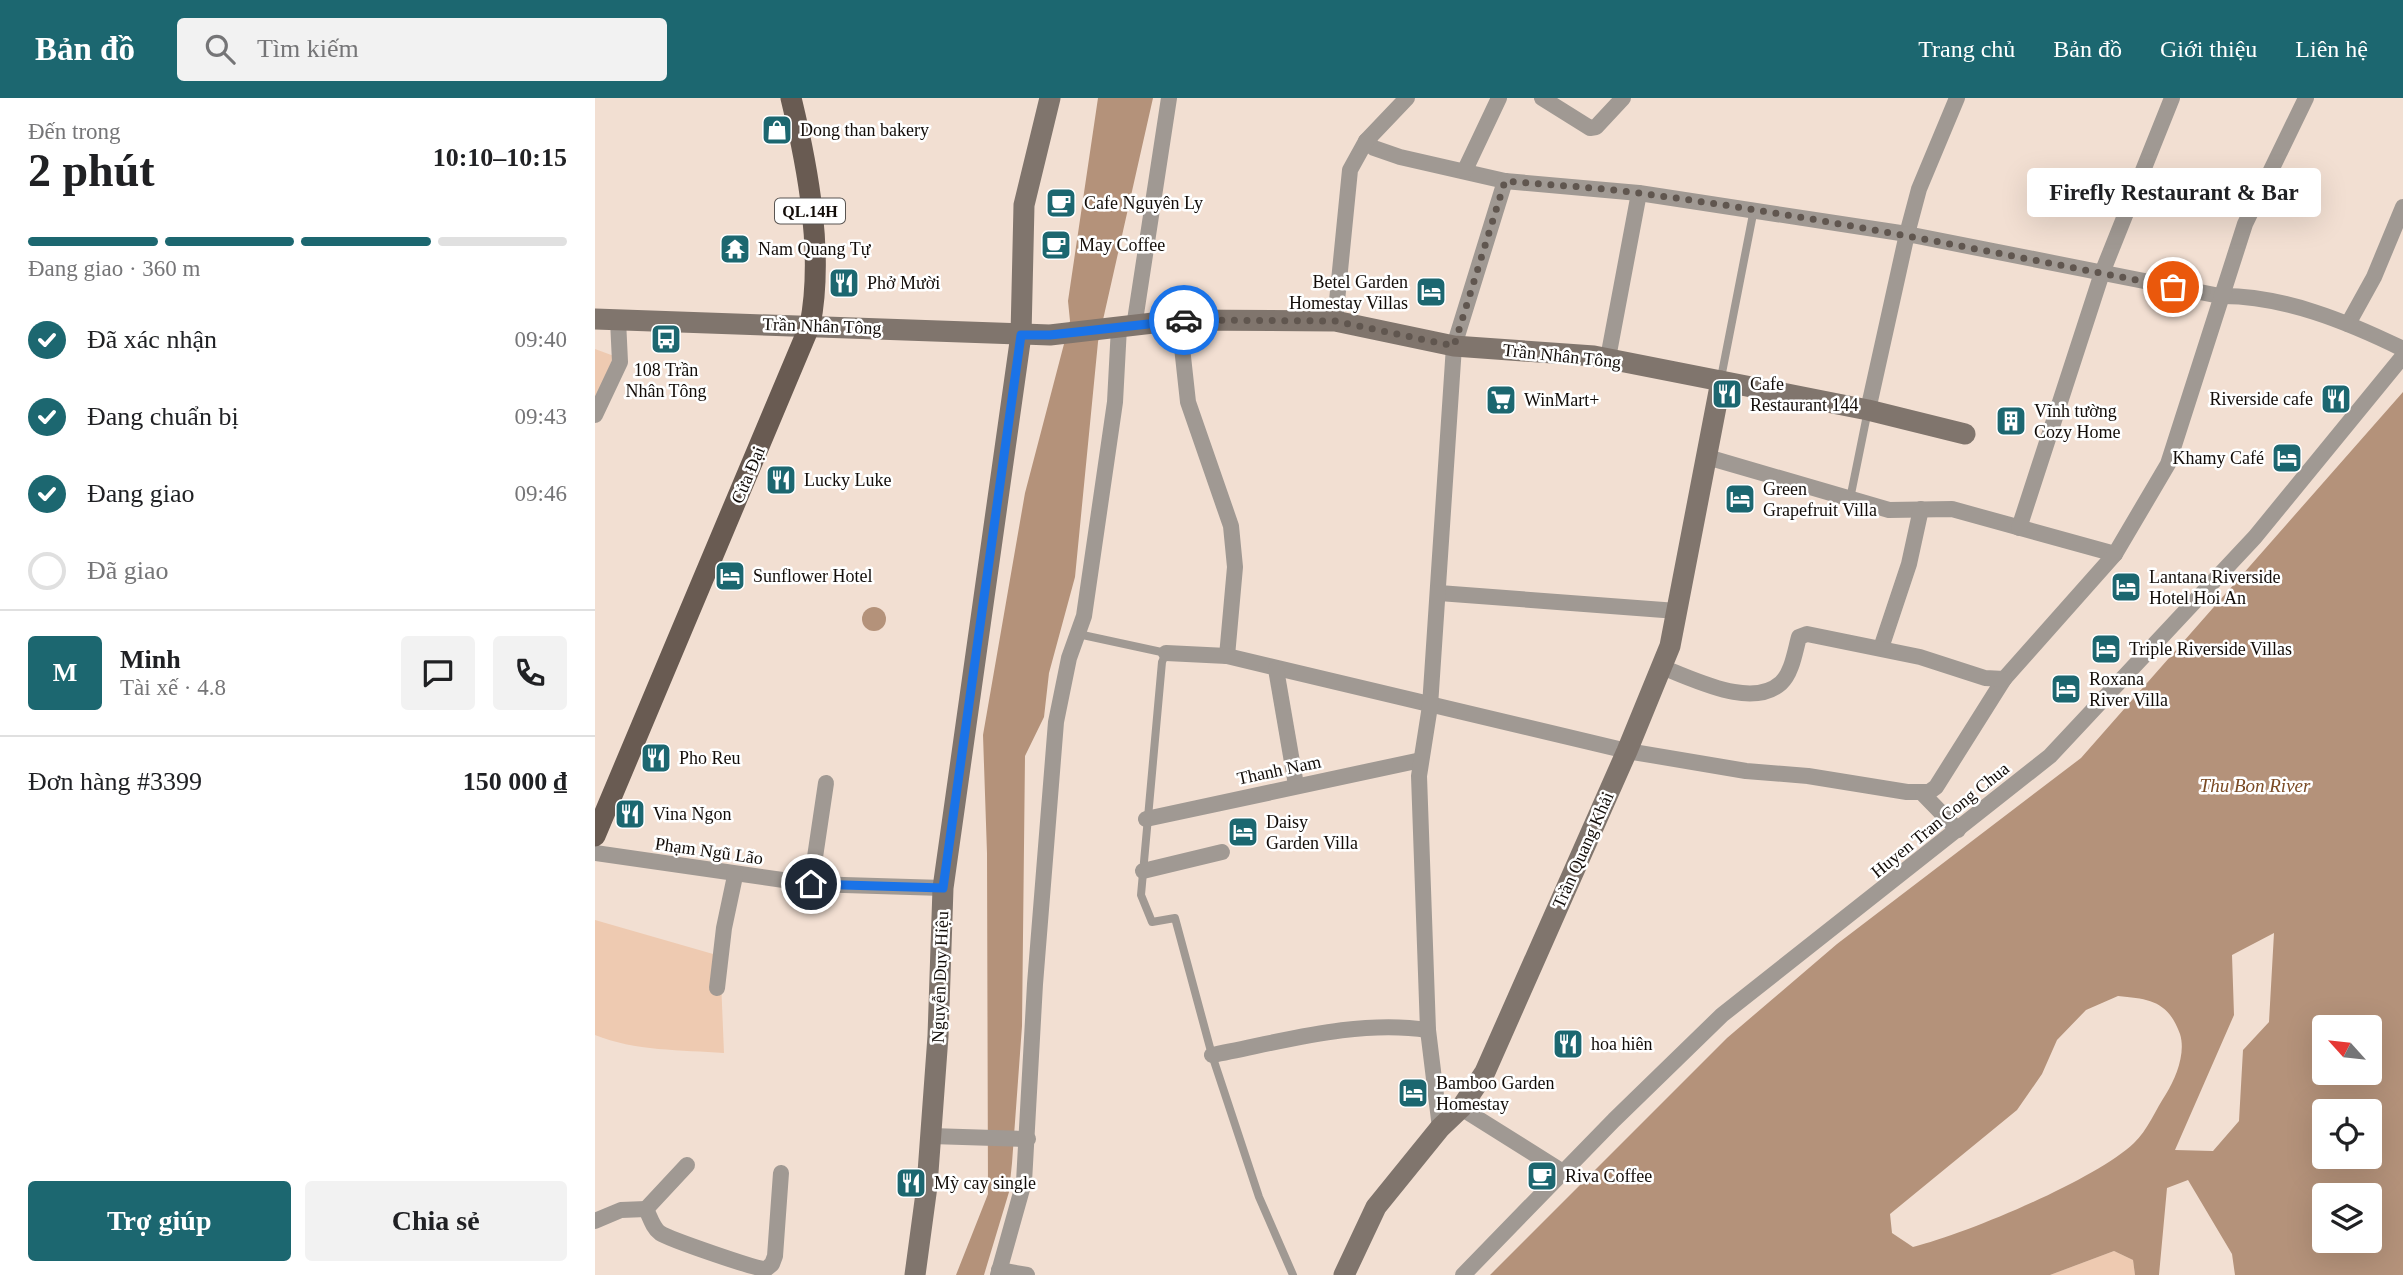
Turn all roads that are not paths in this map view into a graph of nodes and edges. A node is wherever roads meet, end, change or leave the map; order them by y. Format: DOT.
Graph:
graph roads {
  1 [pos="791,98"];
  2 [pos="1050,98"];
  3 [pos="1169,98"];
  4 [pos="1407,98"];
  5 [pos="1499,98"];
  6 [pos="1542,98"];
  7 [pos="1623,98"];
  8 [pos="1957,98"];
  9 [pos="2172,98"];
  10 [pos="2306,98"];
  11 [pos="1366,141"];
  12 [pos="1465,170"];
  13 [pos="1505,181"];
  14 [pos="1639,193"];
  15 [pos="2403,207"];
  16 [pos="1753,209"];
  17 [pos="1907,234"];
  18 [pos="2102,273"];
  19 [pos="2220,296"];
  20 [pos="595,319"];
  21 [pos="618,320"];
  22 [pos="1179,320"];
  23 [pos="1335,321"];
  24 [pos="2348,324"];
  25 [pos="810,326"];
  26 [pos="1123,327"];
  27 [pos="1021,335"];
  28 [pos="1454,346"];
  29 [pos="2403,349"];
  30 [pos="2403,356"];
  31 [pos="1608,359"];
  32 [pos="1721,381"];
  33 [pos="1868,410"];
  34 [pos="595,415"];
  35 [pos="1965,434"];
  36 [pos="1707,457"];
  37 [pos="1850,499"];
  38 [pos="1921,509"];
  39 [pos="2019,528"];
  40 [pos="2115,554"];
  41 [pos="1439,593"];
  42 [pos="1677,611"];
  43 [pos="1077,634"];
  44 [pos="1881,648"];
  45 [pos="1166,653"];
  46 [pos="1227,656"];
  47 [pos="1661,667"];
  48 [pos="1276,669"];
  49 [pos="2004,679"];
  50 [pos="1430,706"];
  51 [pos="1627,751"];
  52 [pos="1421,760"];
  53 [pos="826,783"];
  54 [pos="1296,785"];
  55 [pos="1923,794"];
  56 [pos="1146,819"];
  57 [pos="1958,830"];
  58 [pos="595,836"];
  59 [pos="1222,852"];
  60 [pos="595,853"];
  61 [pos="1143,871"];
  62 [pos="735,876"];
  63 [pos="811,884"];
  64 [pos="943,888"];
  65 [pos="717,988"];
  66 [pos="1428,1030"];
  67 [pos="1212,1055"];
  68 [pos="1461,1108"];
  69 [pos="1440,1128"];
  70 [pos="931,1136"];
  71 [pos="1028,1139"];
  72 [pos="687,1165"];
  73 [pos="781,1172"];
  74 [pos="1563,1172"];
  75 [pos="646,1209"];
  76 [pos="595,1221"];
  77 [pos="746,1271"];
  78 [pos="999,1273"];
  79 [pos="915,1275"];
  80 [pos="1027,1275"];
  81 [pos="1293,1275"];
  82 [pos="1345,1275"];
  83 [pos="1463,1275"];
  1 -- 25 [label="main road, Cửa Đại / QL.14H"];
  2 -- 27 [label="street, Nguyễn Duy Hiệu"];
  3 -- 26 [label="street"];
  4 -- 11 [label="street"];
  5 -- 12 [label="street"];
  6 -- 7 [label="street"];
  8 -- 17 [label="street"];
  9 -- 18 [label="street"];
  10 -- 19 [label="street"];
  11 -- 12 [label="street"];
  11 -- 23 [label="street"];
  12 -- 13 [label="street"];
  13 -- 14 [label="street"];
  13 -- 28 [label="street"];
  14 -- 16 [label="street"];
  14 -- 31 [label="street"];
  15 -- 24 [label="street"];
  16 -- 17 [label="street"];
  16 -- 32 [label="lane"];
  17 -- 18 [label="street"];
  17 -- 33 [label="street"];
  18 -- 19 [label="street"];
  18 -- 39 [label="street"];
  19 -- 24 [label="street"];
  19 -- 40 [label="street"];
  20 -- 21 [label="street, Trần Nhân Tông"];
  21 -- 25 [label="street, Trần Nhân Tông"];
  21 -- 34 [label="street"];
  22 -- 23 [label="street, Trần Nhân Tông"];
  22 -- 26 [label="street, Trần Nhân Tông"];
  22 -- 46 [label="street"];
  23 -- 28 [label="street, Trần Nhân Tông"];
  24 -- 29 [label="street"];
  25 -- 27 [label="street, Trần Nhân Tông"];
  25 -- 58 [label="main road, Cửa Đại / QL.14H"];
  26 -- 27 [label="street, Trần Nhân Tông"];
  26 -- 43 [label="street"];
  27 -- 64 [label="street, Nguyễn Duy Hiệu"];
  28 -- 31 [label="street, Trần Nhân Tông"];
  28 -- 41 [label="street"];
  30 -- 57 [label="street, Huyen Tran Cong Chua"];
  31 -- 32 [label="street, Trần Nhân Tông"];
  32 -- 33 [label="street, Trần Nhân Tông"];
  32 -- 36 [label="street, Trần Quang Khải"];
  33 -- 35 [label="street, Trần Nhân Tông"];
  33 -- 37 [label="lane"];
  36 -- 37 [label="street"];
  36 -- 42 [label="street, Trần Quang Khải"];
  37 -- 38 [label="street"];
  38 -- 39 [label="street"];
  38 -- 44 [label="street"];
  39 -- 40 [label="street"];
  40 -- 49 [label="street"];
  41 -- 42 [label="street"];
  41 -- 50 [label="street"];
  42 -- 47 [label="street, Trần Quang Khải"];
  43 -- 45 [label="lane"];
  43 -- 71 [label="street"];
  44 -- 47 [label="street"];
  44 -- 49 [label="street"];
  45 -- 46 [label="street"];
  45 -- 56 [label="lane"];
  46 -- 48 [label="street"];
  47 -- 51 [label="street, Trần Quang Khải"];
  48 -- 50 [label="street"];
  48 -- 54 [label="street"];
  49 -- 55 [label="street"];
  50 -- 51 [label="street"];
  50 -- 52 [label="street"];
  51 -- 55 [label="street"];
  51 -- 68 [label="street, Trần Quang Khải"];
  52 -- 54 [label="street, Thanh Nam"];
  52 -- 66 [label="street"];
  53 -- 63 [label="street"];
  54 -- 56 [label="street, Thanh Nam"];
  55 -- 57 [label="street"];
  56 -- 61 [label="lane"];
  57 -- 74 [label="street, Huyen Tran Cong Chua"];
  59 -- 61 [label="street"];
  60 -- 62 [label="street, Phạm Ngũ Lão"];
  61 -- 67 [label="lane"];
  62 -- 63 [label="street, Phạm Ngũ Lão"];
  62 -- 65 [label="street"];
  63 -- 64 [label="street, Phạm Ngũ Lão"];
  64 -- 70 [label="street, Nguyễn Duy Hiệu"];
  66 -- 67 [label="street"];
  66 -- 69 [label="street"];
  67 -- 81 [label="lane"];
  68 -- 69 [label="street, Trần Quang Khải"];
  68 -- 74 [label="street"];
  69 -- 82 [label="street, Trần Quang Khải"];
  70 -- 71 [label="street"];
  70 -- 79 [label="street, Nguyễn Duy Hiệu"];
  71 -- 78 [label="street"];
  72 -- 75 [label="street"];
  73 -- 77 [label="street"];
  74 -- 83 [label="street, Huyen Tran Cong Chua"];
  75 -- 76 [label="street"];
  75 -- 77 [label="street"];
  78 -- 80 [label="street"];
}
